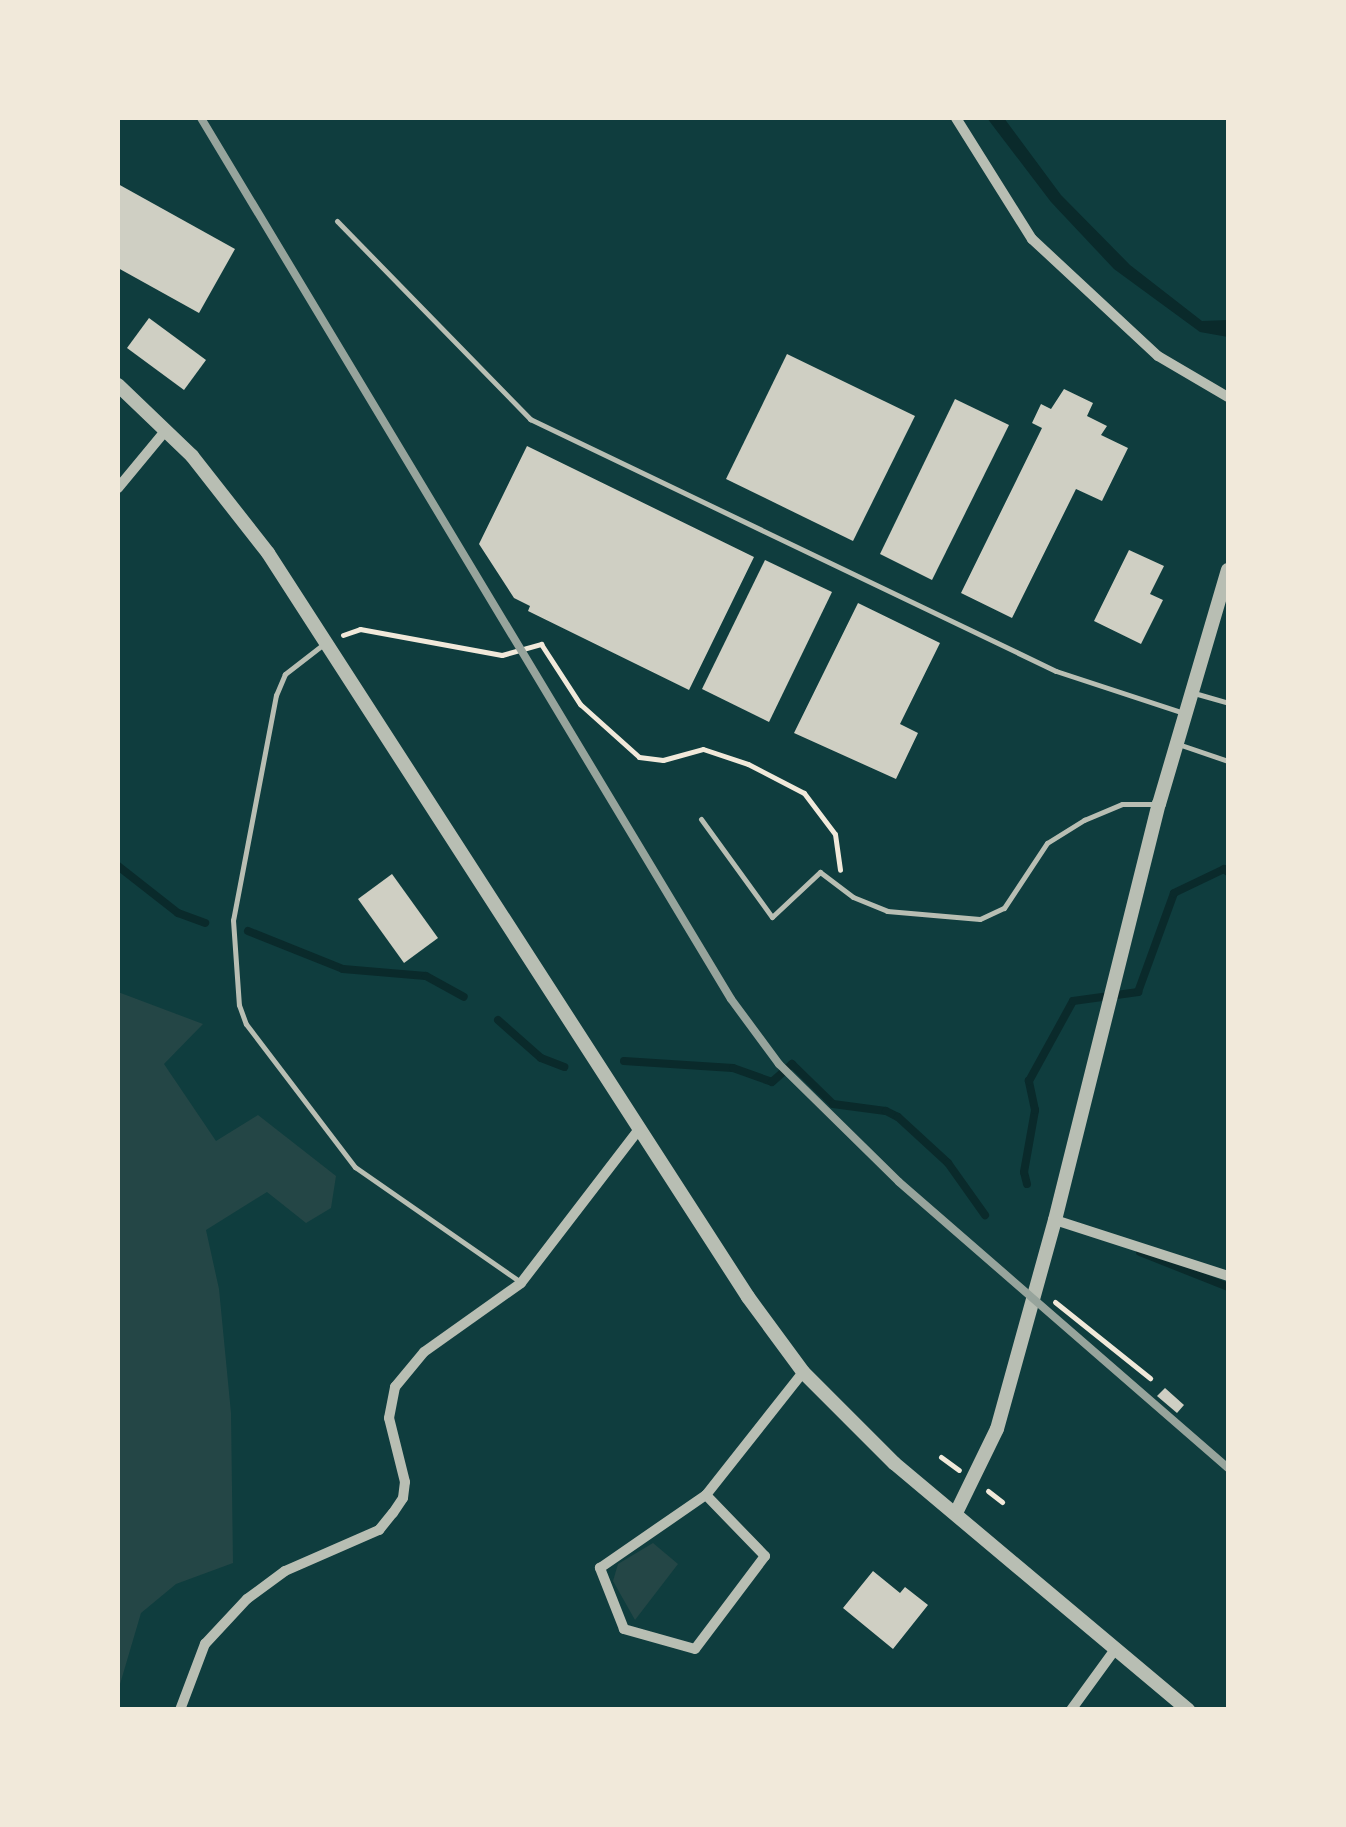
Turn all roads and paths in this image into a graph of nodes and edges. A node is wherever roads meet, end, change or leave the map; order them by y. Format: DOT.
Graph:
graph roads {
  1 [pos="956,118"];
  2 [pos="338,221"];
  3 [pos="118,385"];
  4 [pos="1228,397"];
  5 [pos="166,430"];
  6 [pos="118,488"];
  7 [pos="1228,570"];
  8 [pos="328,641"];
  9 [pos="1194,693"];
  10 [pos="1228,703"];
  11 [pos="1187,714"];
  12 [pos="1178,744"];
  13 [pos="1228,761"];
  14 [pos="1160,804"];
  15 [pos="701,819"];
  16 [pos="841,888"];
  17 [pos="639,1129"];
  18 [pos="1055,1220"];
  19 [pos="1228,1276"];
  20 [pos="522,1282"];
  21 [pos="1056,1302"];
  22 [pos="803,1372"];
  23 [pos="1150,1378"];
  24 [pos="706,1495"];
  25 [pos="956,1513"];
  26 [pos="1116,1648"];
  27 [pos="180,1710"];
  28 [pos="1072,1710"];
  29 [pos="1188,1710"];
  1 -- 4 [label="street"];
  2 -- 11 [label="lane"];
  3 -- 5 [label="street"];
  5 -- 6 [label="street"];
  5 -- 8 [label="street"];
  7 -- 9 [label="street"];
  8 -- 16 [label="path"];
  8 -- 17 [label="street"];
  8 -- 20 [label="lane"];
  9 -- 10 [label="lane"];
  9 -- 11 [label="street"];
  11 -- 12 [label="street"];
  12 -- 13 [label="lane"];
  12 -- 14 [label="street"];
  14 -- 16 [label="lane"];
  14 -- 18 [label="street"];
  15 -- 16 [label="lane"];
  17 -- 20 [label="street"];
  17 -- 22 [label="street"];
  18 -- 19 [label="street"];
  18 -- 25 [label="street"];
  20 -- 27 [label="street"];
  21 -- 23 [label="path"];
  22 -- 24 [label="street"];
  22 -- 25 [label="street"];
  24 -- 24 [label="street"];
  25 -- 26 [label="street"];
  26 -- 28 [label="street"];
  26 -- 29 [label="street"];
}
